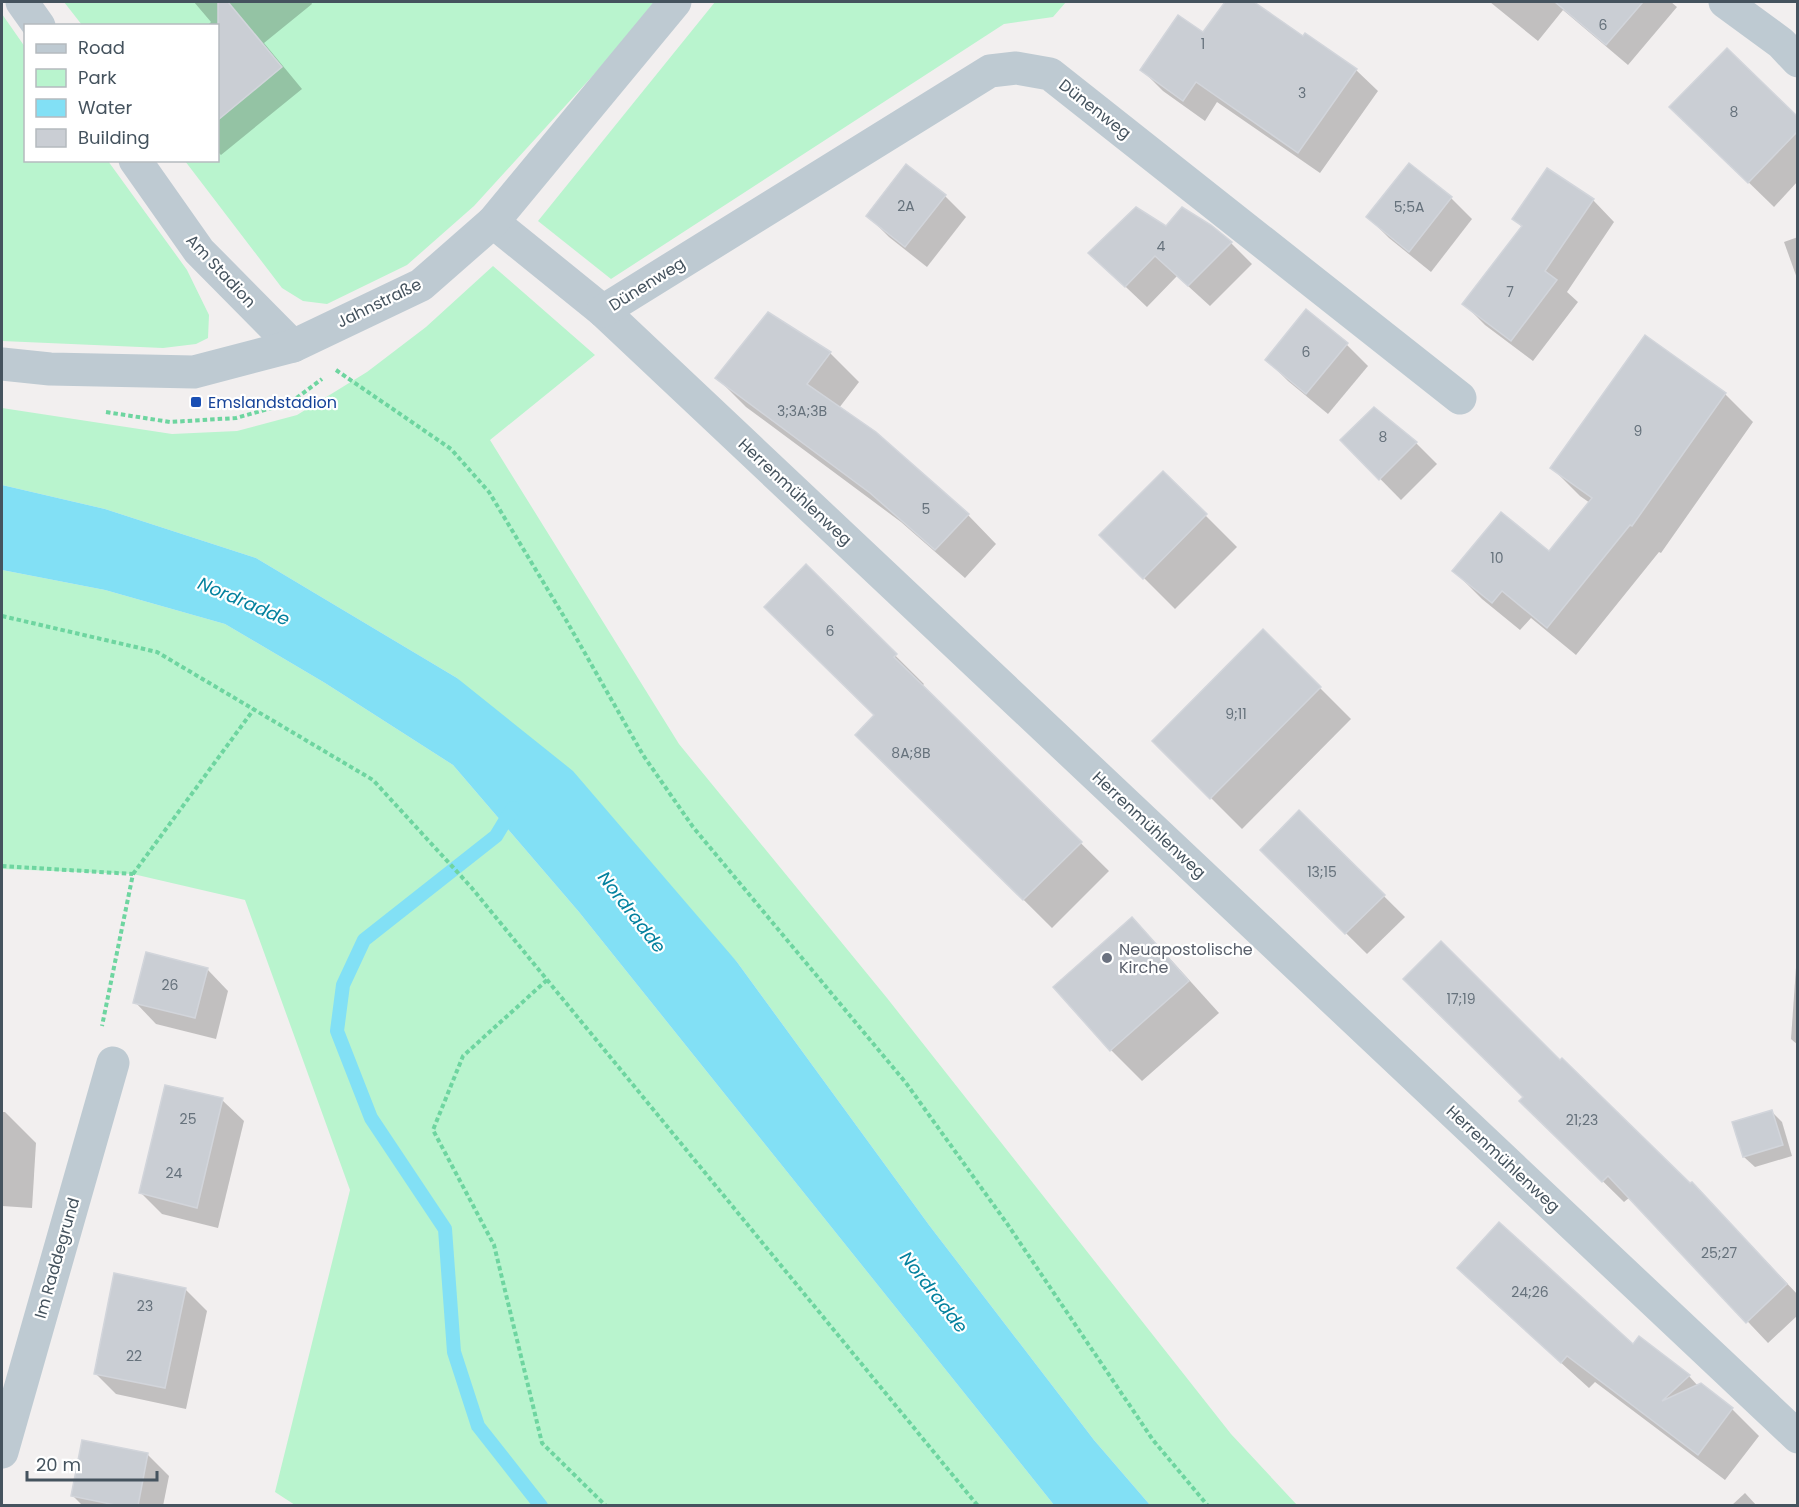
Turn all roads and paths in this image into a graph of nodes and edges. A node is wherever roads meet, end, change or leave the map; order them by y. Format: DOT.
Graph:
graph roads {
  1 [pos="22,2"];
  2 [pos="675,2"];
  3 [pos="1725,2"];
  4 [pos="38,24"];
  5 [pos="1797,61"];
  6 [pos="136,162"];
  7 [pos="493,222"];
  8 [pos="603,311"];
  9 [pos="293,346"];
  10 [pos="2,364"];
  11 [pos="1460,398"];
  12 [pos="2,616"];
  13 [pos="254,709"];
  14 [pos="2,866"];
  15 [pos="133,874"];
  16 [pos="547,980"];
  17 [pos="113,1063"];
  18 [pos="1797,1437"];
  19 [pos="2,1452"];
  20 [pos="606,1506"];
  21 [pos="978,1506"];
  22 [pos="1208,1506"];
  1 -- 4 [label="street"];
  2 -- 7 [label="street, Jahnstraße"];
  3 -- 5 [label="street"];
  6 -- 9 [label="street, Am Stadion"];
  7 -- 8 [label="street, Herrenmühlenweg"];
  7 -- 9 [label="street, Jahnstraße"];
  8 -- 11 [label="street, Dünenweg"];
  8 -- 18 [label="street, Herrenmühlenweg"];
  9 -- 10 [label="street, Jahnstraße"];
  9 -- 22 [label="path"];
  12 -- 13 [label="path"];
  13 -- 15 [label="path"];
  13 -- 16 [label="path"];
  14 -- 15 [label="path"];
  15 -- 17 [label="path"];
  16 -- 20 [label="path"];
  16 -- 21 [label="path"];
  17 -- 19 [label="street, Im Raddegrund"];
}
